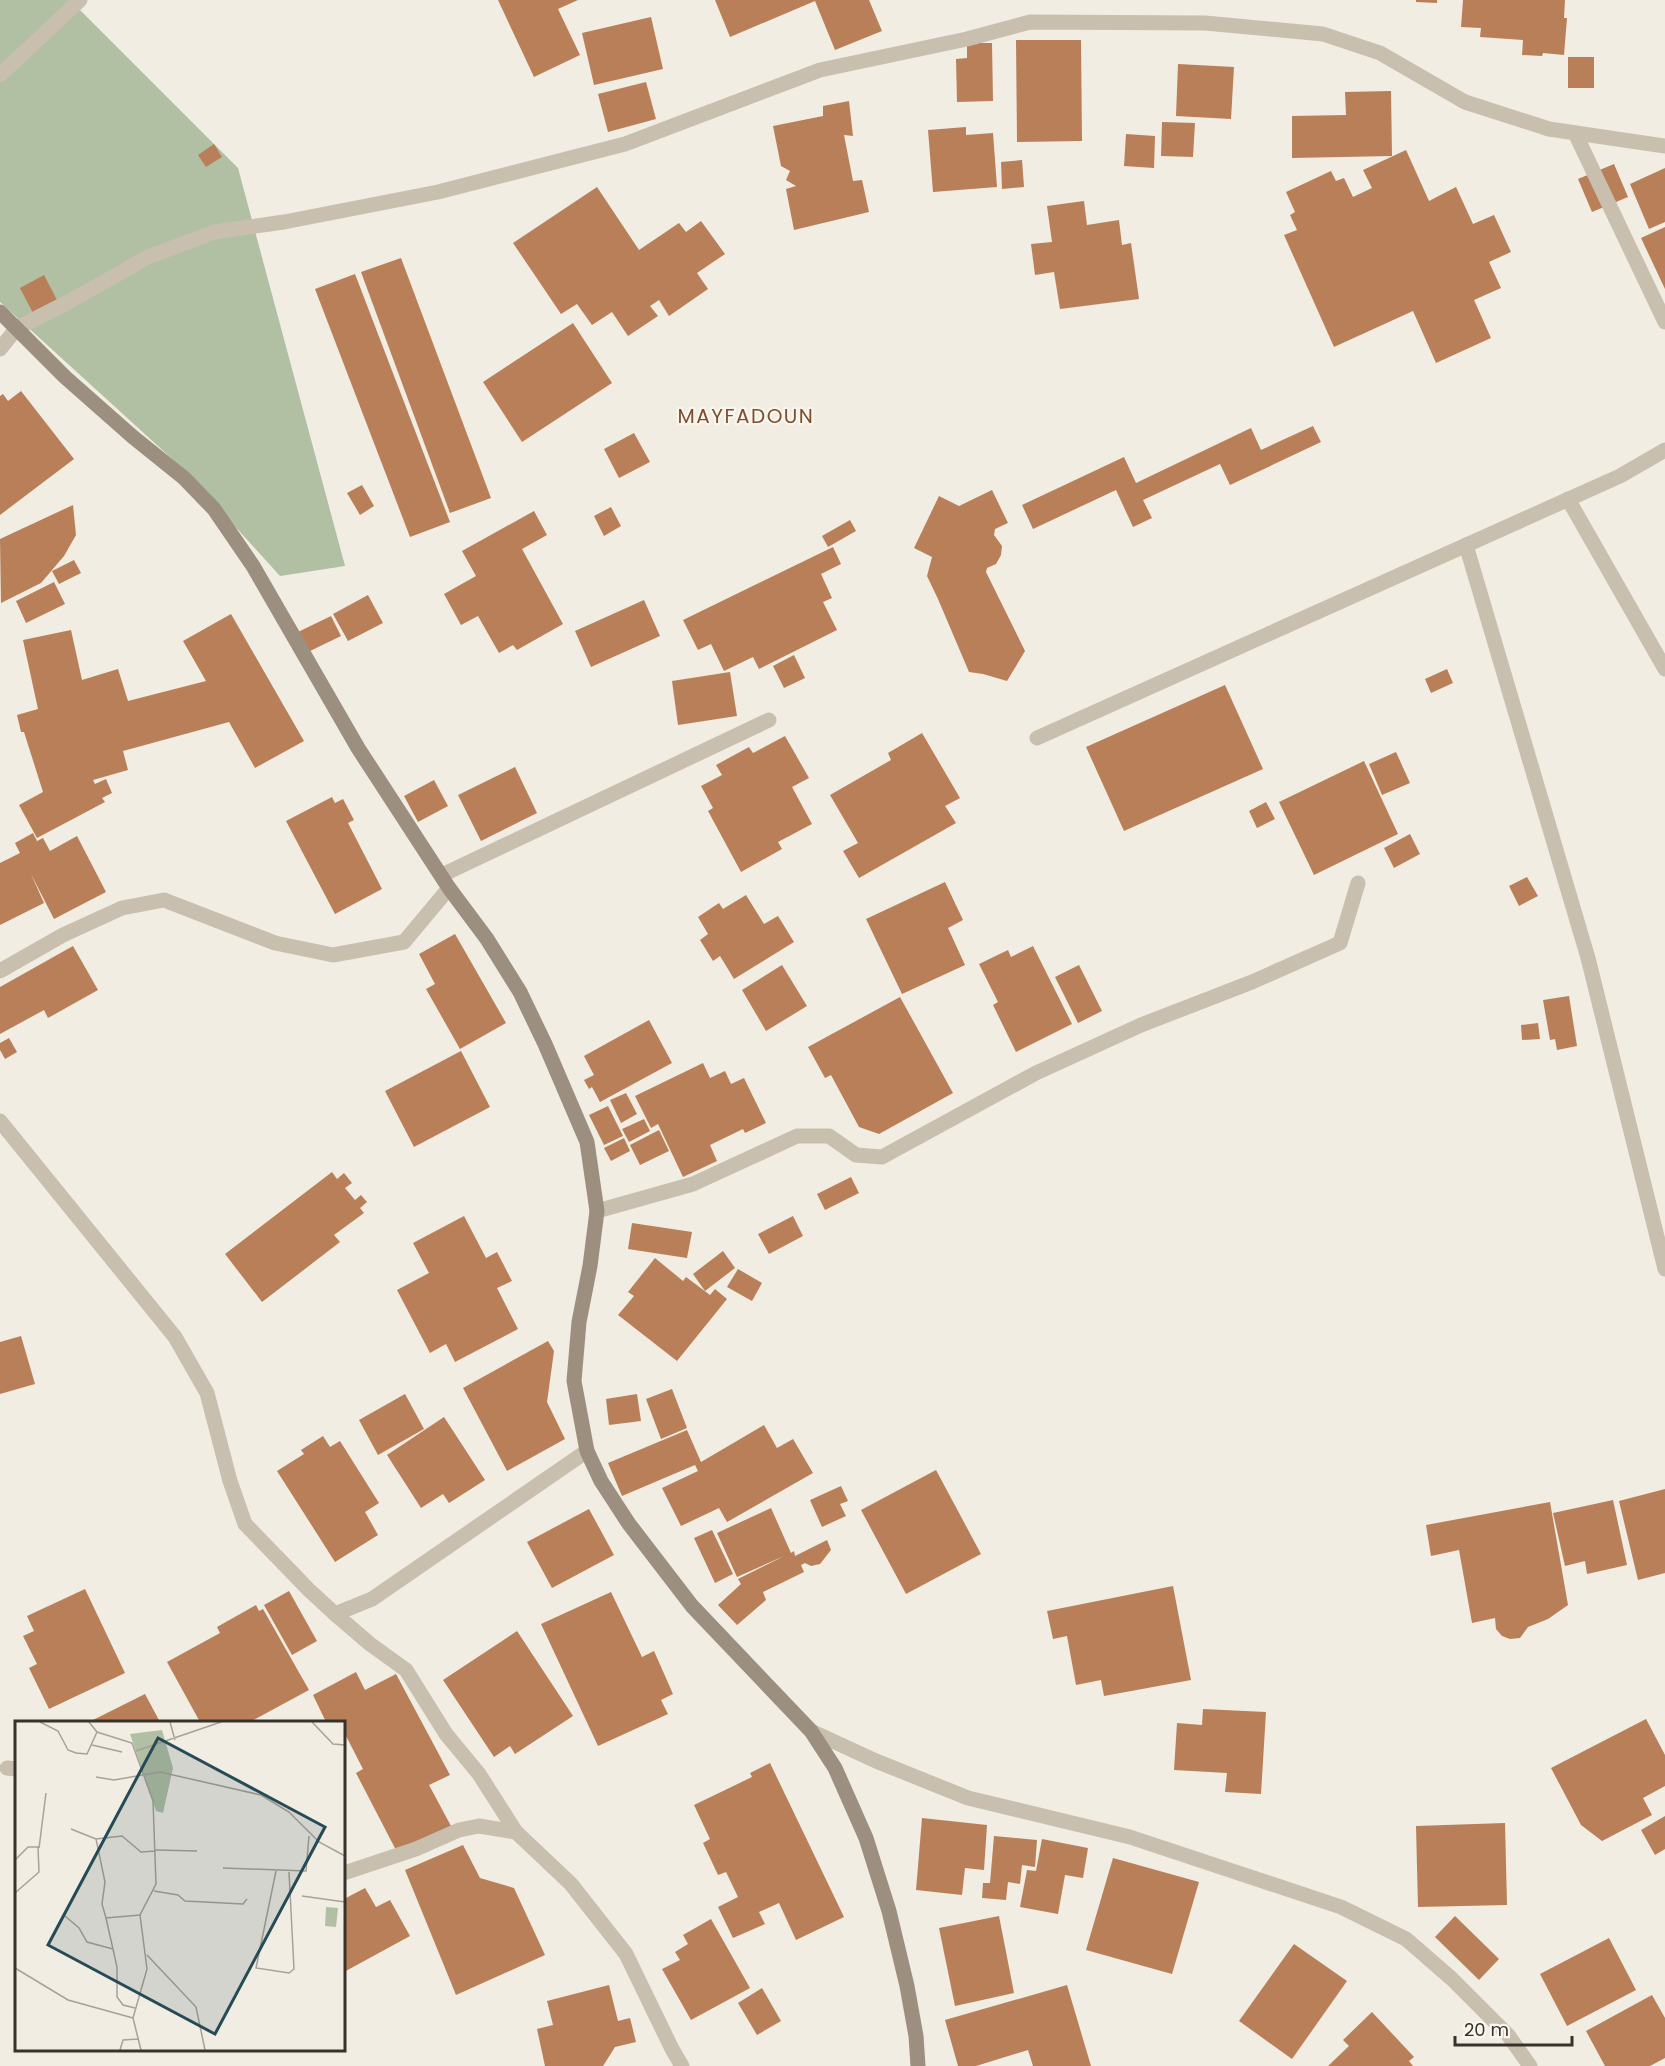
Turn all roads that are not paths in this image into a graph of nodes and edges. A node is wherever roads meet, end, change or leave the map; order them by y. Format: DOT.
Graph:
graph roads {
  1 [pos="80,0"];
  2 [pos="0,75"];
  3 [pos="1575,133"];
  4 [pos="1665,146"];
  5 [pos="0,312"];
  6 [pos="1665,322"];
  7 [pos="17,328"];
  8 [pos="0,349"];
  9 [pos="1665,450"];
  10 [pos="1568,499"];
  11 [pos="1466,545"];
  12 [pos="1665,669"];
  13 [pos="769,720"];
  14 [pos="1038,738"];
  15 [pos="446,882"];
  16 [pos="1358,883"];
  17 [pos="0,971"];
  18 [pos="0,1121"];
  19 [pos="597,1211"];
  20 [pos="1665,1269"];
  21 [pos="587,1451"];
  22 [pos="335,1614"];
  23 [pos="811,1731"];
  24 [pos="516,1832"];
  25 [pos="345,1873"];
  26 [pos="682,2066"];
  27 [pos="918,2066"];
  28 [pos="1530,2066"];
  1 -- 2 [label="street"];
  3 -- 4 [label="street"];
  3 -- 6 [label="street"];
  3 -- 7 [label="street"];
  5 -- 7 [label="street"];
  7 -- 8 [label="street"];
  7 -- 15 [label="street"];
  9 -- 10 [label="street"];
  10 -- 11 [label="street"];
  10 -- 12 [label="street"];
  11 -- 14 [label="street"];
  11 -- 20 [label="street"];
  13 -- 15 [label="street"];
  15 -- 17 [label="street"];
  15 -- 19 [label="street"];
  16 -- 19 [label="street"];
  18 -- 22 [label="street"];
  19 -- 21 [label="street"];
  21 -- 22 [label="street"];
  21 -- 23 [label="street"];
  22 -- 24 [label="street"];
  23 -- 27 [label="street"];
  23 -- 28 [label="street"];
  24 -- 25 [label="street"];
  24 -- 26 [label="street"];
}
